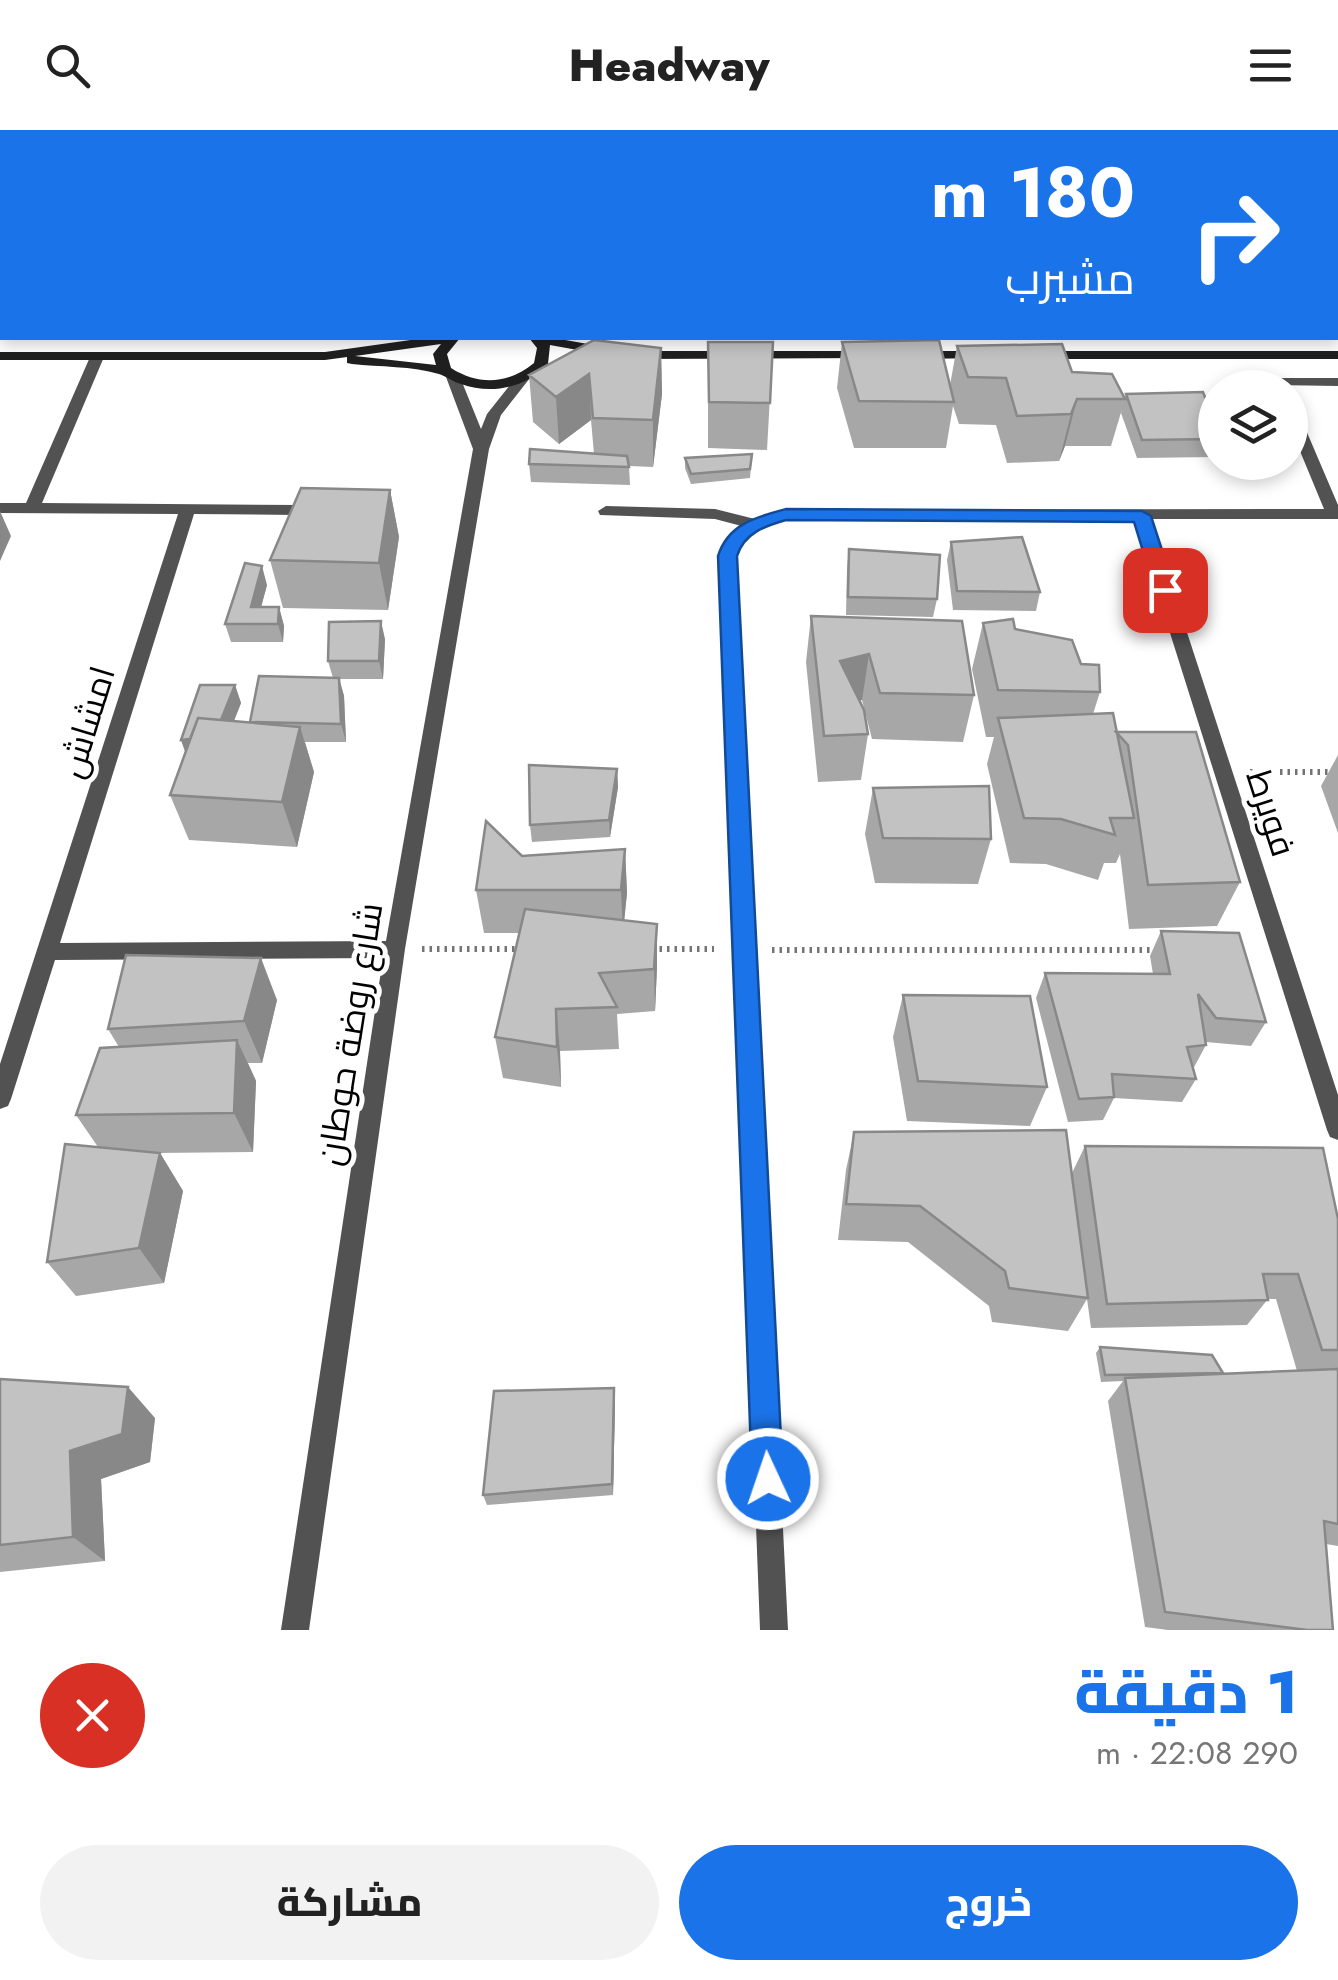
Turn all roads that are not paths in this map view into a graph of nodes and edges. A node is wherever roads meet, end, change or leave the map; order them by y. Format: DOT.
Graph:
graph roads {
  1 [pos="438,340"];
  2 [pos="450,340"];
  3 [pos="538,340"];
  4 [pos="549,340"];
  5 [pos="901,340"];
  6 [pos="884,354"];
  7 [pos="637,355"];
  8 [pos="999,355"];
  9 [pos="1018,355"];
  10 [pos="1268,355"];
  11 [pos="0,356"];
  12 [pos="325,356"];
  13 [pos="1338,356"];
  14 [pos="96,358"];
  15 [pos="570,364"];
  16 [pos="552,368"];
  17 [pos="1274,370"];
  18 [pos="448,374"];
  19 [pos="528,375"];
  20 [pos="1338,382"];
  21 [pos="1308,383"];
  22 [pos="480,449"];
  23 [pos="1308,449"];
  24 [pos="0,508"];
  25 [pos="32,508"];
  26 [pos="298,510"];
  27 [pos="606,511"];
  28 [pos="187,512"];
  29 [pos="1336,514"];
  30 [pos="1142,516"];
  31 [pos="753,524"];
  32 [pos="395,949"];
  33 [pos="50,952"];
  34 [pos="0,1099"];
  35 [pos="1338,1130"];
  36 [pos="294,1630"];
  37 [pos="774,1630"];
  1 -- 12 [label="street"];
  2 -- 18 [label="street"];
  3 -- 19 [label="street"];
  4 -- 7 [label="street"];
  5 -- 8 [label="street"];
  6 -- 7 [label="street"];
  7 -- 15 [label="street"];
  9 -- 10 [label="street"];
  10 -- 13 [label="street"];
  10 -- 17 [label="street"];
  11 -- 14 [label="street"];
  12 -- 14 [label="street"];
  12 -- 18 [label="street"];
  14 -- 25 [label="street"];
  16 -- 19 [label="street"];
  18 -- 19 [label="street"];
  18 -- 22 [label="street, شارع روضة حوطان"];
  19 -- 22 [label="street, شارع روضة حوطان"];
  20 -- 21 [label="street"];
  22 -- 32 [label="street, شارع روضة حوطان"];
  23 -- 29 [label="street"];
  24 -- 25 [label="street"];
  25 -- 28 [label="street"];
  26 -- 28 [label="street"];
  27 -- 31 [label="street"];
  28 -- 33 [label="street, امشاش"];
  29 -- 30 [label="street"];
  30 -- 31 [label="street"];
  30 -- 35 [label="street, فويرط"];
  31 -- 37 [label="street"];
  32 -- 33 [label="street"];
  32 -- 36 [label="street, شارع روضة حوطان"];
  33 -- 34 [label="street, امشاش"];
}
